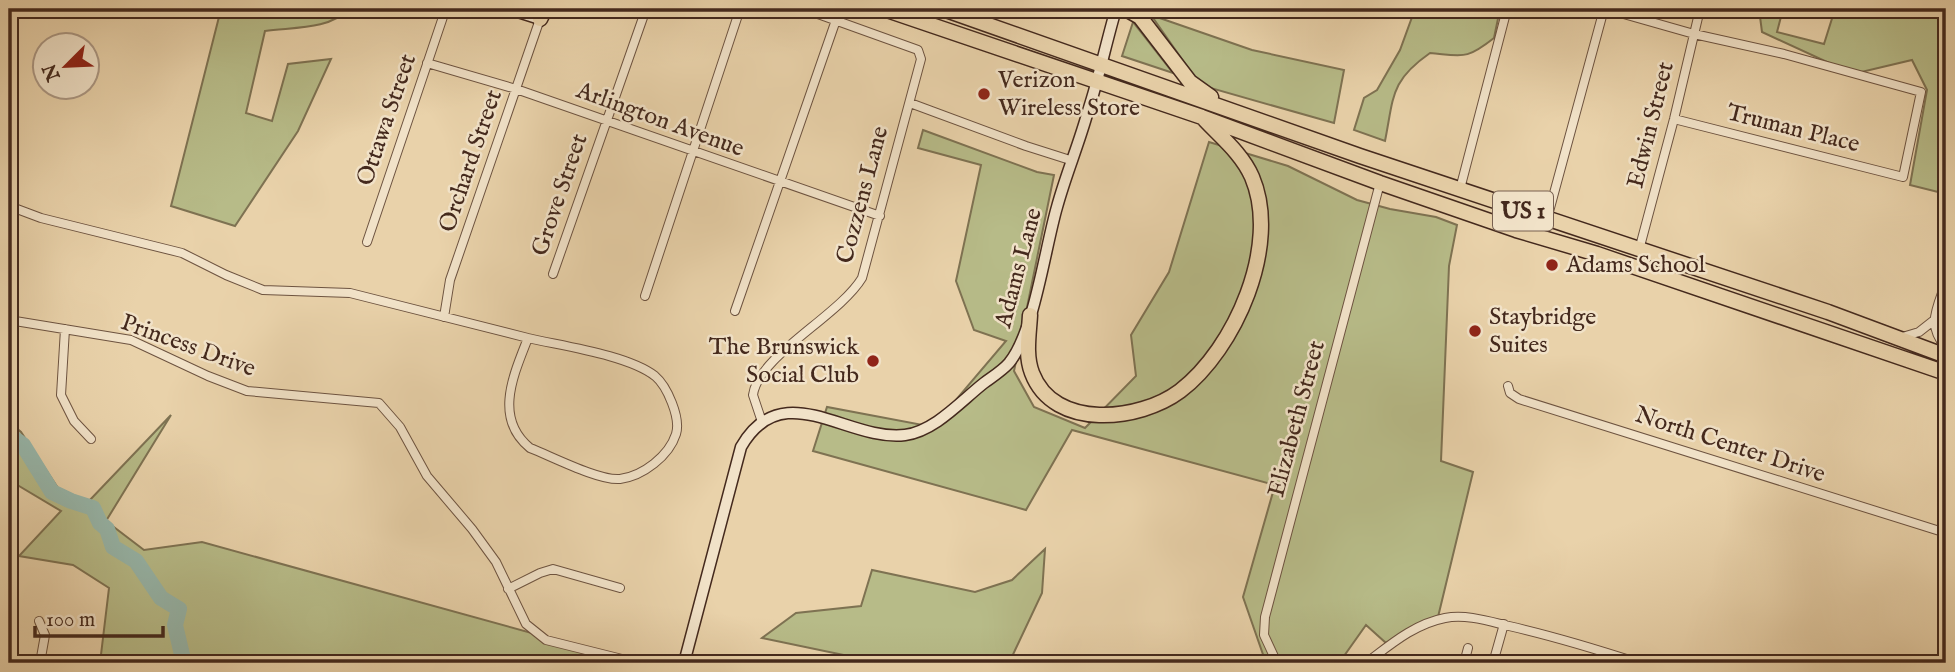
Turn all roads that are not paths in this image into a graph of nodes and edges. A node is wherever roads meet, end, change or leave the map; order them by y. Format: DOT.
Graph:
graph roads {
  1 [pos="508,9"];
  2 [pos="646,9"];
  3 [pos="740,9"];
  4 [pos="804,9"];
  5 [pos="884,9"];
  6 [pos="943,9"];
  7 [pos="1116,9"];
  8 [pos="1126,9"];
  9 [pos="1507,9"];
  10 [pos="1605,9"];
  11 [pos="1700,9"];
  12 [pos="444,10"];
  13 [pos="542,12"];
  14 [pos="836,20"];
  15 [pos="1694,34"];
  16 [pos="426,63"];
  17 [pos="1100,65"];
  18 [pos="1096,82"];
  19 [pos="516,89"];
  20 [pos="910,103"];
  21 [pos="1233,111"];
  22 [pos="1202,117"];
  23 [pos="1674,119"];
  24 [pos="606,121"];
  25 [pos="692,152"];
  26 [pos="1070,160"];
  27 [pos="780,183"];
  28 [pos="1380,183"];
  29 [pos="1460,189"];
  30 [pos="9,206"];
  31 [pos="880,216"];
  32 [pos="1547,219"];
  33 [pos="367,243"];
  34 [pos="1639,250"];
  35 [pos="553,274"];
  36 [pos="1946,282"];
  37 [pos="645,296"];
  38 [pos="735,312"];
  39 [pos="1030,315"];
  40 [pos="444,317"];
  41 [pos="9,320"];
  42 [pos="1933,321"];
  43 [pos="65,329"];
  44 [pos="528,338"];
  45 [pos="1896,339"];
  46 [pos="1946,348"];
  47 [pos="1946,356"];
  48 [pos="1918,364"];
  49 [pos="1946,373"];
  50 [pos="1946,380"];
  51 [pos="1508,386"];
  52 [pos="762,422"];
  53 [pos="91,439"];
  54 [pos="1946,533"];
  55 [pos="620,588"];
  56 [pos="508,589"];
  57 [pos="39,621"];
  58 [pos="1504,624"];
  59 [pos="1468,648"];
  60 [pos="40,663"];
  61 [pos="638,663"];
  62 [pos="684,663"];
  63 [pos="1277,663"];
  64 [pos="1366,663"];
  65 [pos="1464,663"];
  66 [pos="1493,663"];
  67 [pos="1639,663"];
  1 -- 13 [label="street"];
  2 -- 24 [label="street, Grove Street"];
  3 -- 25 [label="street"];
  4 -- 14 [label="street, Cozzens Lane"];
  5 -- 18 [label="highway, US 1"];
  6 -- 17 [label="highway, US 1"];
  7 -- 17 [label="street, Adams Lane"];
  8 -- 21 [label="highway"];
  9 -- 29 [label="street"];
  10 -- 15 [label="street"];
  10 -- 32 [label="street"];
  11 -- 15 [label="street, Edwin Street"];
  12 -- 16 [label="street, Ottawa Street"];
  13 -- 19 [label="street, Orchard Street"];
  14 -- 20 [label="street, Cozzens Lane"];
  14 -- 27 [label="street"];
  15 -- 23 [label="street, Edwin Street"];
  15 -- 23 [label="street, Truman Place"];
  16 -- 19 [label="street, Arlington Avenue"];
  16 -- 33 [label="street, Ottawa Street"];
  17 -- 18 [label="street, Adams Lane"];
  17 -- 21 [label="highway, US 1"];
  18 -- 22 [label="highway, US 1"];
  18 -- 26 [label="street, Adams Lane"];
  19 -- 24 [label="street, Arlington Avenue"];
  19 -- 40 [label="street, Orchard Street"];
  20 -- 26 [label="street"];
  20 -- 31 [label="street, Cozzens Lane"];
  21 -- 29 [label="highway, US 1"];
  22 -- 28 [label="highway, US 1"];
  22 -- 39 [label="highway"];
  23 -- 34 [label="street, Edwin Street"];
  24 -- 25 [label="street, Arlington Avenue"];
  24 -- 35 [label="street, Grove Street"];
  25 -- 27 [label="street, Arlington Avenue"];
  25 -- 37 [label="street"];
  26 -- 39 [label="street, Adams Lane"];
  27 -- 31 [label="street, Arlington Avenue"];
  27 -- 38 [label="street"];
  28 -- 48 [label="highway, US 1"];
  28 -- 63 [label="street, Elizabeth Street"];
  29 -- 32 [label="highway, US 1"];
  30 -- 40 [label="street"];
  31 -- 52 [label="street, Cozzens Lane"];
  32 -- 34 [label="highway, US 1"];
  34 -- 45 [label="highway, US 1"];
  36 -- 42 [label="street"];
  39 -- 52 [label="street, Adams Lane"];
  40 -- 44 [label="street"];
  41 -- 43 [label="street, Princess Drive"];
  42 -- 45 [label="street"];
  42 -- 46 [label="street"];
  43 -- 53 [label="street"];
  43 -- 56 [label="street, Princess Drive"];
  44 -- 44 [label="street"];
  45 -- 47 [label="highway, US 1"];
  48 -- 49 [label="highway, US 1"];
  48 -- 50 [label="highway"];
  51 -- 54 [label="street, North Center Drive"];
  52 -- 62 [label="street"];
  55 -- 56 [label="street"];
  56 -- 61 [label="street, Princess Drive"];
  57 -- 60 [label="street"];
  58 -- 64 [label="street"];
  58 -- 66 [label="street"];
  58 -- 67 [label="street"];
  59 -- 65 [label="street"];
}
